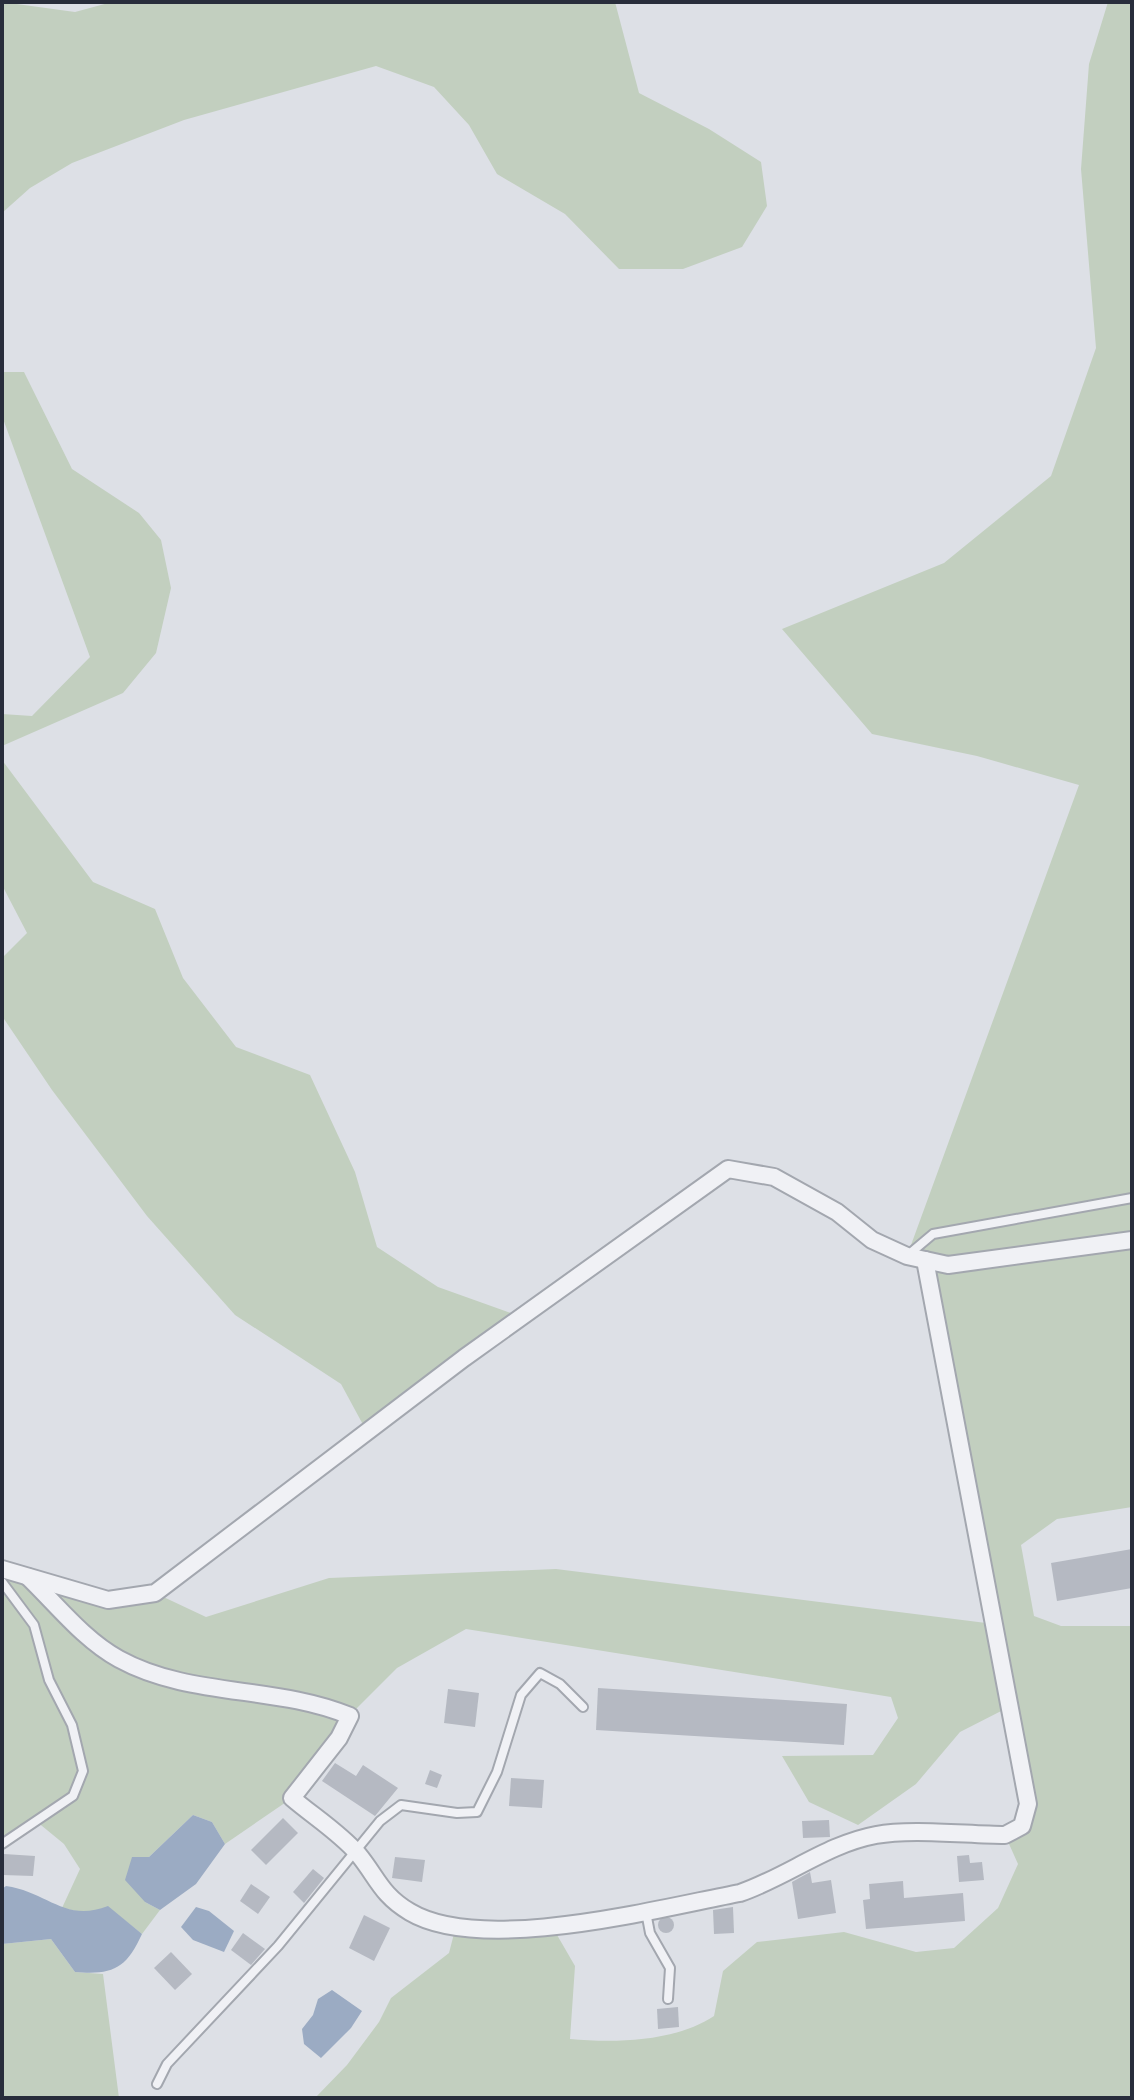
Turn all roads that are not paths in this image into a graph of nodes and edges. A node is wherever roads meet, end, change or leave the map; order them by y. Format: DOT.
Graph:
graph roads {
  1 [pos="1132,1198"];
  2 [pos="1132,1240"];
  3 [pos="907,1256"];
  4 [pos="925,1260"];
  5 [pos="2,1569"];
  6 [pos="28,1577"];
  7 [pos="2,1582"];
  8 [pos="583,1707"];
  9 [pos="2,1844"];
  10 [pos="357,1853"];
  11 [pos="646,1911"];
  12 [pos="668,1999"];
  13 [pos="157,2084"];
  1 -- 3 [label="lane"];
  2 -- 4 [label="street"];
  3 -- 4 [label="street"];
  3 -- 6 [label="street"];
  4 -- 11 [label="street"];
  5 -- 6 [label="street"];
  6 -- 10 [label="street"];
  7 -- 9 [label="lane"];
  8 -- 10 [label="lane"];
  10 -- 11 [label="street"];
  10 -- 13 [label="lane"];
  11 -- 12 [label="lane"];
}
